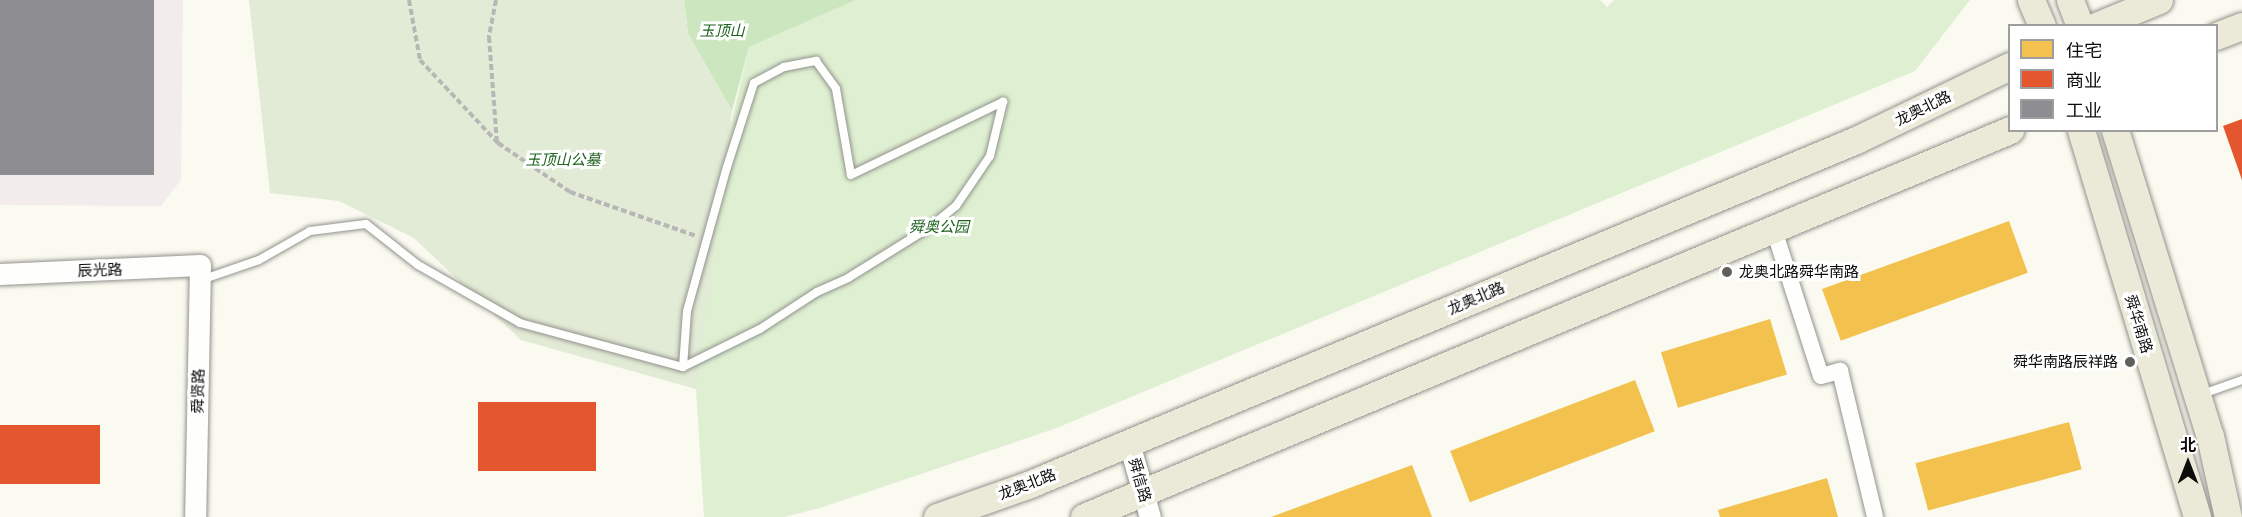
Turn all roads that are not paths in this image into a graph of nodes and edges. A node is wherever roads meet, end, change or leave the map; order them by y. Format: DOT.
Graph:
graph roads {
  1 [pos="2031,0"];
  2 [pos="2070,0"];
  3 [pos="2159,0"];
  4 [pos="2041,24"];
  5 [pos="2079,24"];
  6 [pos="2102,24"];
  7 [pos="2242,26"];
  8 [pos="2218,36"];
  9 [pos="2008,67"];
  10 [pos="2008,131"];
  11 [pos="2082,132"];
  12 [pos="2116,132"];
  13 [pos="1774,230"];
  14 [pos="200,273"];
  15 [pos="0,274"];
  16 [pos="683,367"];
  17 [pos="2242,380"];
  18 [pos="2198,396"];
  19 [pos="1129,443"];
  20 [pos="1147,504"];
  21 [pos="195,517"];
  22 [pos="937,517"];
  23 [pos="1084,517"];
  24 [pos="1875,517"];
  25 [pos="2198,517"];
  26 [pos="2228,517"];
  1 -- 4 [label="main road"];
  2 -- 5 [label="main road"];
  3 -- 6 [label="main road"];
  7 -- 8 [label="main road"];
  9 -- 19 [label="main road, 龙奥北路"];
  10 -- 13 [label="main road"];
  11 -- 25 [label="main road, 舜华南路"];
  12 -- 18 [label="main road"];
  13 -- 20 [label="main road"];
  13 -- 24 [label="street"];
  14 -- 15 [label="street, 辰光路"];
  14 -- 16 [label="lane"];
  14 -- 21 [label="street, 舜贤路"];
  16 -- 16 [label="lane"];
  17 -- 18 [label="lane"];
  18 -- 26 [label="main road"];
  19 -- 20 [label="street, 舜信路"];
  19 -- 22 [label="main road, 龙奥北路"];
  20 -- 23 [label="main road"];
}
